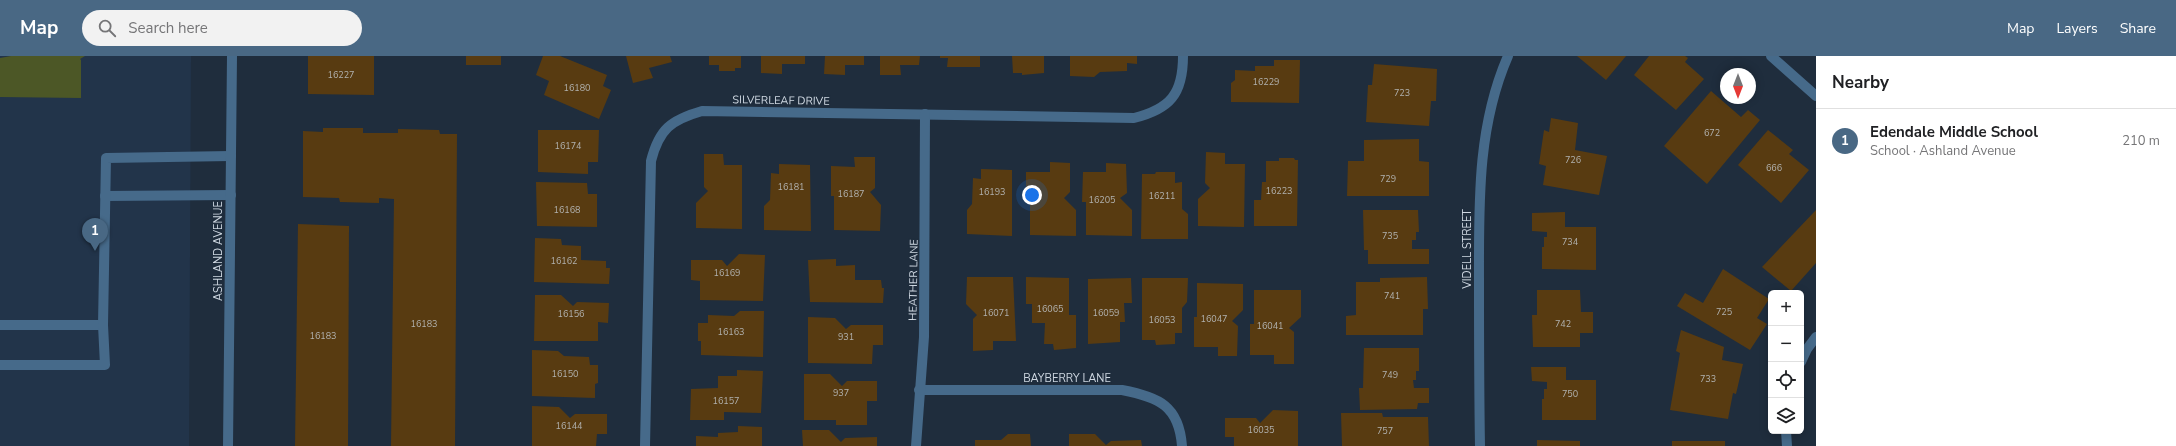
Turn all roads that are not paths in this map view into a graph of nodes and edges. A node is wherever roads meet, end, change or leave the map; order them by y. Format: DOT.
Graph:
graph roads {
  1 [pos="232,56"];
  2 [pos="1183,56"];
  3 [pos="1508,56"];
  4 [pos="1771,56"];
  5 [pos="1816,96"];
  6 [pos="925,114"];
  7 [pos="231,156"];
  8 [pos="231,195"];
  9 [pos="105,196"];
  10 [pos="0,325"];
  11 [pos="103,325"];
  12 [pos="1816,337"];
  13 [pos="1804,356"];
  14 [pos="0,365"];
  15 [pos="919,390"];
  16 [pos="1786,434"];
  17 [pos="228,446"];
  18 [pos="645,446"];
  19 [pos="916,446"];
  20 [pos="1182,446"];
  21 [pos="1480,446"];
  22 [pos="1787,446"];
  1 -- 7 [label="street, ASHLAND AVENUE"];
  2 -- 6 [label="street, SILVERLEAF DRIVE"];
  3 -- 21 [label="street, VIDELL STREET"];
  4 -- 5 [label="street"];
  6 -- 15 [label="street, HEATHER LANE"];
  6 -- 18 [label="street, SILVERLEAF DRIVE"];
  7 -- 8 [label="street, ASHLAND AVENUE"];
  7 -- 9 [label="street"];
  8 -- 9 [label="street"];
  8 -- 17 [label="street, ASHLAND AVENUE"];
  9 -- 11 [label="street"];
  10 -- 11 [label="street"];
  11 -- 14 [label="street"];
  12 -- 13 [label="street"];
  15 -- 19 [label="street, HEATHER LANE"];
  15 -- 20 [label="street, BAYBERRY LANE"];
  16 -- 22 [label="street"];
}
